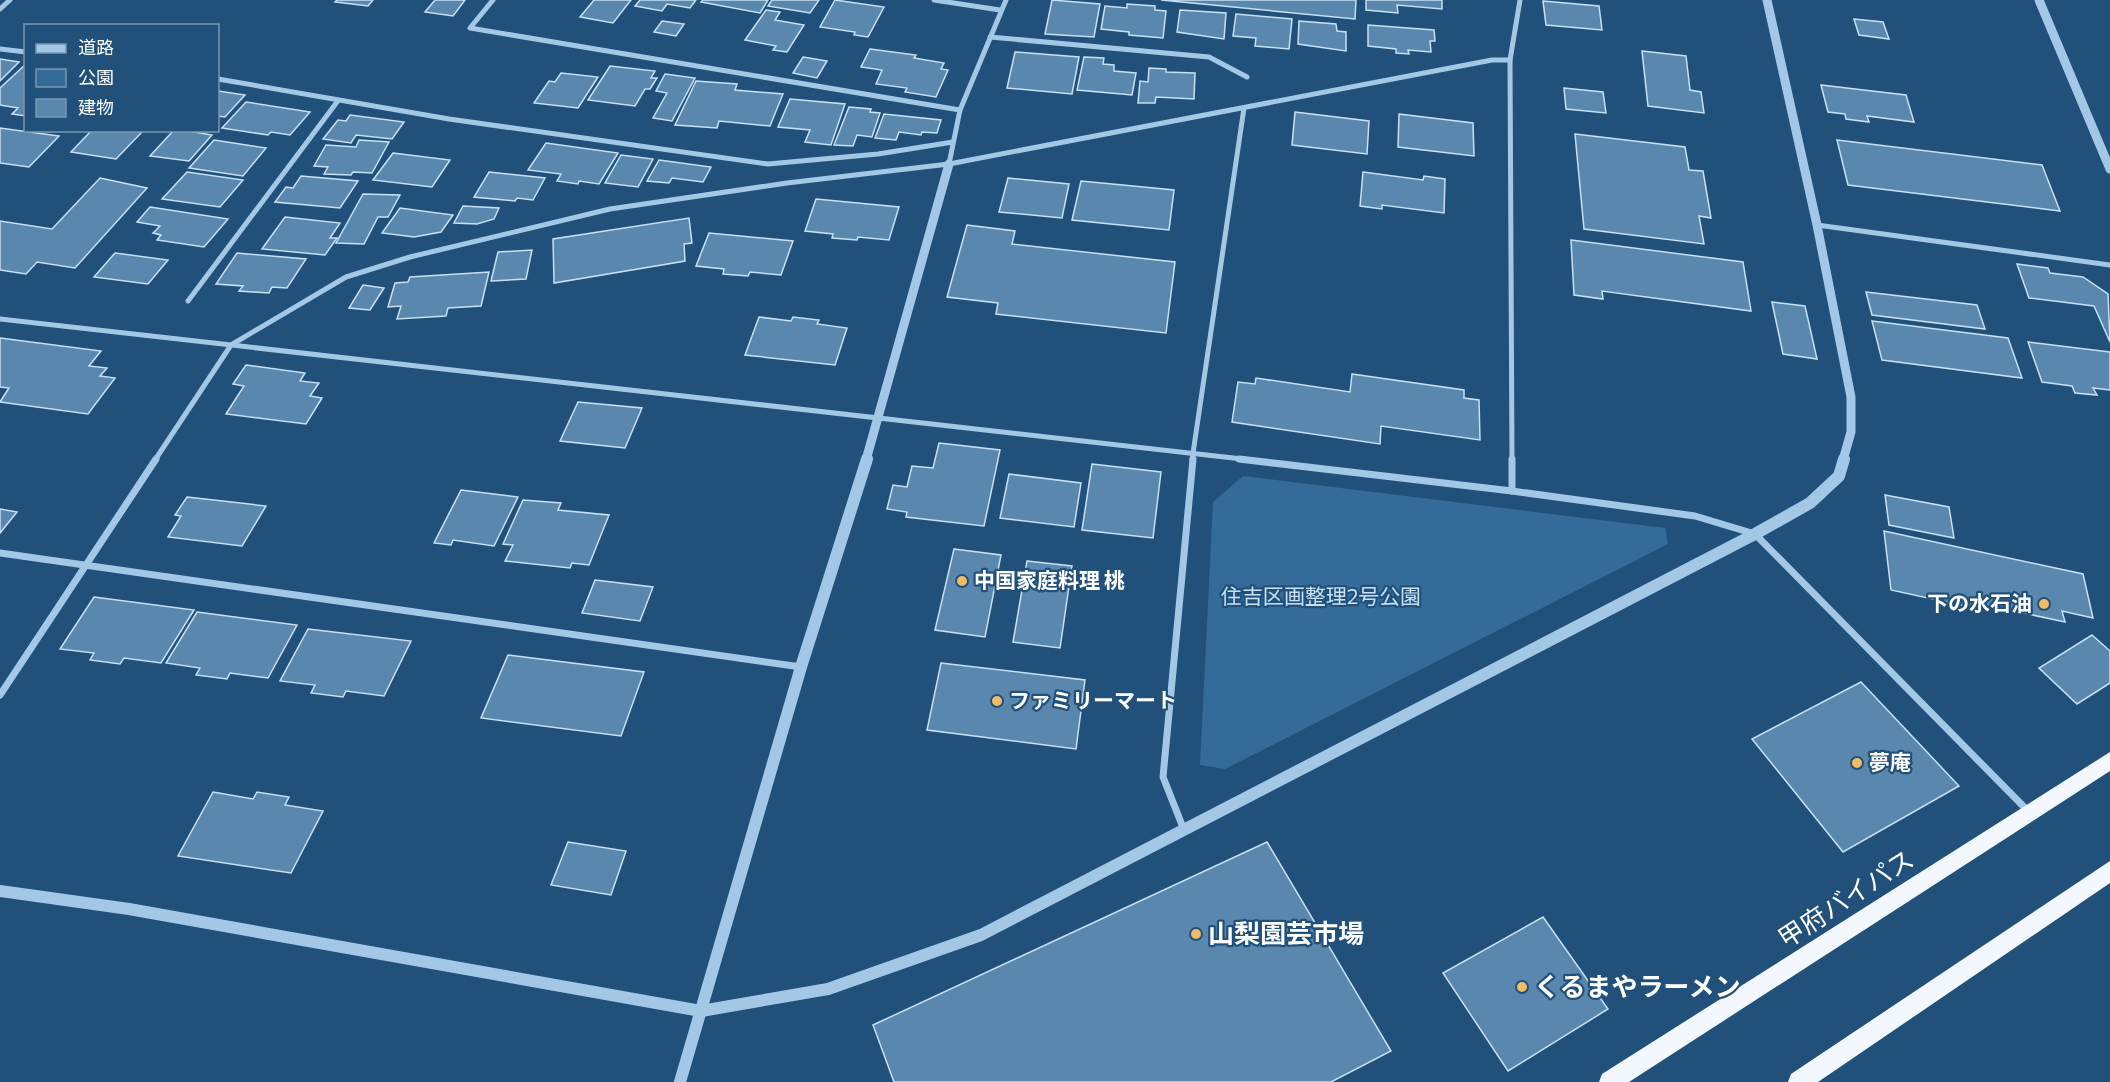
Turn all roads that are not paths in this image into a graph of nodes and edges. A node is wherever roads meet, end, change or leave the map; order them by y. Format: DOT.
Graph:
graph roads {
  1 [pos="10,0"];
  2 [pos="493,0"];
  3 [pos="934,0"];
  4 [pos="1006,0"];
  5 [pos="1520,0"];
  6 [pos="1767,0"];
  7 [pos="2039,0"];
  8 [pos="0,9"];
  9 [pos="1000,10"];
  10 [pos="990,37"];
  11 [pos="0,49"];
  12 [pos="24,52"];
  13 [pos="1510,60"];
  14 [pos="1247,77"];
  15 [pos="219,79"];
  16 [pos="337,102"];
  17 [pos="1244,108"];
  18 [pos="960,110"];
  19 [pos="953,142"];
  20 [pos="949,164"];
  21 [pos="2110,169"];
  22 [pos="1817,225"];
  23 [pos="2110,265"];
  24 [pos="188,301"];
  25 [pos="0,319"];
  26 [pos="231,345"];
  27 [pos="880,417"];
  28 [pos="1193,454"];
  29 [pos="1512,491"];
  30 [pos="1755,534"];
  31 [pos="0,554"];
  32 [pos="85,565"];
  33 [pos="801,667"];
  34 [pos="0,695"];
  35 [pos="2110,761"];
  36 [pos="2030,813"];
  37 [pos="1184,831"];
  38 [pos="2110,871"];
  39 [pos="0,891"];
  40 [pos="701,1011"];
  41 [pos="680,1082"];
  42 [pos="1610,1082"];
  43 [pos="1799,1082"];
  1 -- 8 [label="street"];
  2 -- 18 [label="street"];
  3 -- 9 [label="street"];
  4 -- 9 [label="street"];
  5 -- 13 [label="street"];
  6 -- 22 [label="street"];
  7 -- 21 [label="street"];
  9 -- 10 [label="street"];
  10 -- 14 [label="street"];
  10 -- 18 [label="street"];
  11 -- 12 [label="street"];
  13 -- 17 [label="street"];
  13 -- 29 [label="street"];
  15 -- 16 [label="street"];
  16 -- 19 [label="street"];
  16 -- 24 [label="street"];
  17 -- 20 [label="street"];
  17 -- 28 [label="street"];
  18 -- 19 [label="street"];
  19 -- 20 [label="street"];
  20 -- 26 [label="street"];
  20 -- 27 [label="street"];
  22 -- 23 [label="street"];
  22 -- 30 [label="street"];
  25 -- 26 [label="street"];
  26 -- 27 [label="street"];
  26 -- 32 [label="street"];
  27 -- 28 [label="street"];
  27 -- 33 [label="street"];
  28 -- 29 [label="street"];
  28 -- 37 [label="street"];
  29 -- 30 [label="street"];
  30 -- 36 [label="street"];
  30 -- 37 [label="street"];
  31 -- 32 [label="street"];
  32 -- 33 [label="street"];
  32 -- 34 [label="street"];
  33 -- 40 [label="street"];
  35 -- 36 [label="highway, 甲府バイパス"];
  36 -- 42 [label="highway, 甲府バイパス"];
  37 -- 40 [label="street"];
  38 -- 43 [label="highway"];
  39 -- 40 [label="street"];
  40 -- 41 [label="street"];
}
